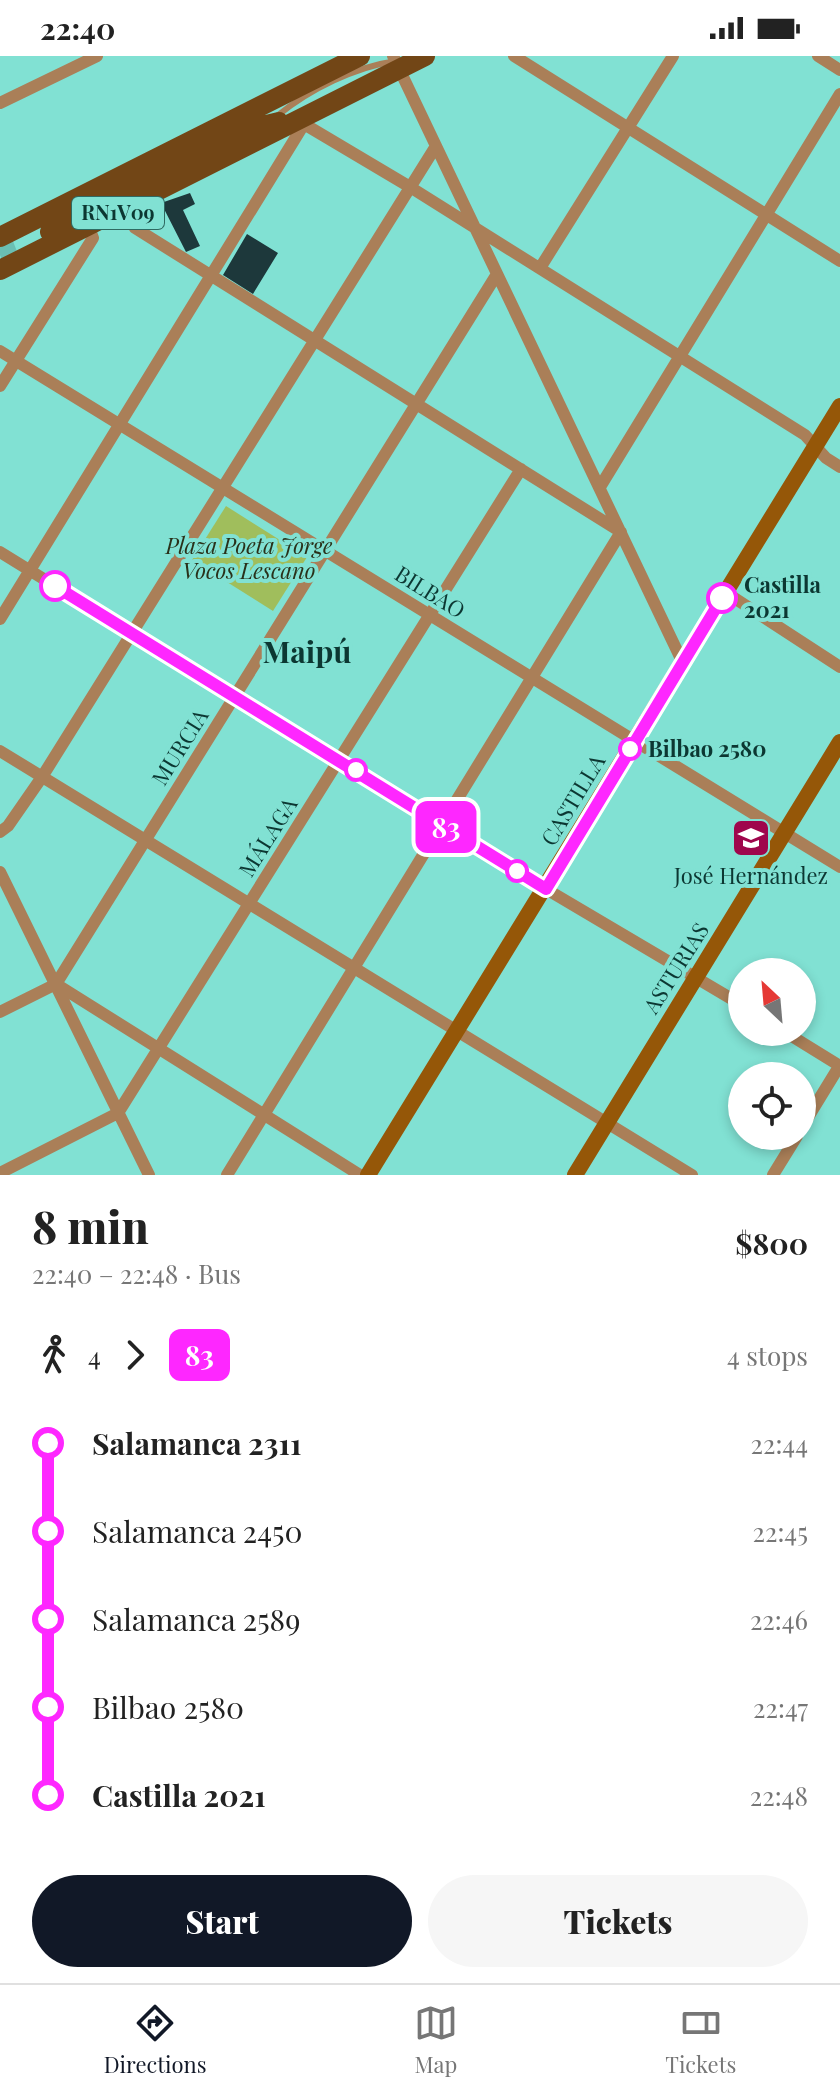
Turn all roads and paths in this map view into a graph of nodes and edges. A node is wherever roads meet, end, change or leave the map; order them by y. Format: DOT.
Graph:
graph roads {
  1 [pos="97,56"];
  2 [pos="360,56"];
  3 [pos="514,56"];
  4 [pos="673,56"];
  5 [pos="818,56"];
  6 [pos="424,57"];
  7 [pos="396,62"];
  8 [pos="840,70"];
  9 [pos="840,94"];
  10 [pos="0,103"];
  11 [pos="292,122"];
  12 [pos="628,129"];
  13 [pos="436,146"];
  14 [pos="410,187"];
  15 [pos="124,210"];
  16 [pos="766,215"];
  17 [pos="89,227"];
  18 [pos="475,227"];
  19 [pos="8,243"];
  20 [pos="840,261"];
  21 [pos="540,268"];
  22 [pos="0,270"];
  23 [pos="497,274"];
  24 [pos="209,276"];
  25 [pos="315,341"];
  26 [pos="0,351"];
  27 [pos="680,356"];
  28 [pos="17,361"];
  29 [pos="0,386"];
  30 [pos="418,403"];
  31 [pos="840,406"];
  32 [pos="118,424"];
  33 [pos="815,446"];
  34 [pos="840,467"];
  35 [pos="521,469"];
  36 [pos="600,487"];
  37 [pos="223,488"];
  38 [pos="621,532"];
  39 [pos="325,551"];
  40 [pos="0,552"];
  41 [pos="29,571"];
  42 [pos="725,592"];
  43 [pos="428,614"];
  44 [pos="0,619"];
  45 [pos="133,634"];
  46 [pos="682,661"];
  47 [pos="840,667"];
  48 [pos="530,677"];
  49 [pos="235,696"];
  50 [pos="634,741"];
  51 [pos="840,742"];
  52 [pos="0,751"];
  53 [pos="339,760"];
  54 [pos="42,777"];
  55 [pos="441,824"];
  56 [pos="0,832"];
  57 [pos="785,833"];
  58 [pos="146,840"];
  59 [pos="840,867"];
  60 [pos="0,872"];
  61 [pos="546,889"];
  62 [pos="249,906"];
  63 [pos="354,970"];
  64 [pos="697,977"];
  65 [pos="56,984"];
  66 [pos="728,996"];
  67 [pos="0,1012"];
  68 [pos="457,1031"];
  69 [pos="808,1046"];
  70 [pos="160,1050"];
  71 [pos="840,1066"];
  72 [pos="816,1105"];
  73 [pos="118,1113"];
  74 [pos="264,1115"];
  75 [pos="607,1123"];
  76 [pos="788,1150"];
  77 [pos="0,1173"];
  78 [pos="149,1175"];
  79 [pos="227,1175"];
  80 [pos="360,1175"];
  81 [pos="368,1175"];
  82 [pos="575,1175"];
  83 [pos="692,1175"];
  84 [pos="773,1175"];
  1 -- 10 [label="street"];
  2 -- 19 [label="main road, RN1V09"];
  3 -- 12 [label="street"];
  4 -- 12 [label="street"];
  5 -- 8 [label="street"];
  6 -- 7 [label="main road, RN1V09"];
  7 -- 11 [label="main road, RN1V09"];
  7 -- 11 [label="lane"];
  7 -- 13 [label="street"];
  9 -- 16 [label="street"];
  11 -- 14 [label="street"];
  11 -- 15 [label="main road, RN1V09"];
  11 -- 19 [label="main road"];
  11 -- 24 [label="street"];
  12 -- 16 [label="street"];
  12 -- 21 [label="street"];
  13 -- 14 [label="street"];
  13 -- 18 [label="street"];
  14 -- 18 [label="street"];
  14 -- 25 [label="street"];
  15 -- 17 [label="main road, RN1V09"];
  15 -- 24 [label="street"];
  16 -- 20 [label="street"];
  16 -- 27 [label="street"];
  17 -- 22 [label="main road, RN1V09"];
  17 -- 28 [label="street"];
  18 -- 21 [label="street"];
  18 -- 23 [label="street"];
  21 -- 27 [label="street"];
  23 -- 30 [label="street, MURCIA"];
  23 -- 36 [label="street"];
  24 -- 25 [label="street"];
  24 -- 32 [label="street"];
  25 -- 30 [label="street"];
  25 -- 37 [label="street"];
  26 -- 28 [label="street, BILBAO"];
  27 -- 33 [label="street"];
  27 -- 36 [label="street"];
  28 -- 29 [label="street"];
  28 -- 32 [label="street, BILBAO"];
  30 -- 35 [label="street"];
  30 -- 39 [label="street, MURCIA"];
  31 -- 33 [label="street, CASTILLA"];
  32 -- 37 [label="street, BILBAO"];
  32 -- 41 [label="street"];
  33 -- 34 [label="street"];
  33 -- 42 [label="street, CASTILLA"];
  35 -- 38 [label="street"];
  35 -- 43 [label="street, MÁLAGA"];
  36 -- 38 [label="street"];
  37 -- 39 [label="street, BILBAO"];
  37 -- 45 [label="street"];
  38 -- 46 [label="street"];
  38 -- 48 [label="street"];
  39 -- 43 [label="street, BILBAO"];
  39 -- 49 [label="street, MURCIA"];
  40 -- 41 [label="street"];
  41 -- 44 [label="street"];
  41 -- 45 [label="street"];
  42 -- 46 [label="street, CASTILLA"];
  42 -- 47 [label="street"];
  43 -- 48 [label="street, BILBAO"];
  43 -- 53 [label="street, MÁLAGA"];
  45 -- 49 [label="street"];
  45 -- 54 [label="street"];
  46 -- 50 [label="street, CASTILLA"];
  48 -- 50 [label="street, BILBAO"];
  48 -- 55 [label="street"];
  49 -- 53 [label="street"];
  49 -- 58 [label="street, MURCIA"];
  50 -- 57 [label="street, BILBAO"];
  50 -- 61 [label="street, CASTILLA"];
  51 -- 57 [label="street, ASTURIAS"];
  52 -- 54 [label="street"];
  53 -- 55 [label="street"];
  53 -- 62 [label="street, MÁLAGA"];
  54 -- 56 [label="street"];
  54 -- 58 [label="street"];
  55 -- 61 [label="street"];
  55 -- 63 [label="street"];
  57 -- 59 [label="street, BILBAO"];
  57 -- 64 [label="street, ASTURIAS"];
  58 -- 62 [label="street"];
  58 -- 65 [label="street, MURCIA"];
  60 -- 65 [label="street"];
  61 -- 64 [label="street"];
  61 -- 68 [label="street, CASTILLA"];
  62 -- 63 [label="street"];
  62 -- 70 [label="street, MÁLAGA"];
  63 -- 68 [label="street"];
  63 -- 74 [label="street"];
  64 -- 66 [label="street"];
  64 -- 75 [label="street, ASTURIAS"];
  65 -- 67 [label="street"];
  65 -- 70 [label="street"];
  65 -- 73 [label="street"];
  68 -- 75 [label="street"];
  68 -- 81 [label="street, CASTILLA"];
  69 -- 71 [label="street"];
  70 -- 73 [label="street, MÁLAGA"];
  70 -- 74 [label="street"];
  71 -- 72 [label="street"];
  73 -- 77 [label="street, MÁLAGA"];
  73 -- 78 [label="street"];
  74 -- 79 [label="street"];
  74 -- 80 [label="street"];
  75 -- 82 [label="street, ASTURIAS"];
  75 -- 83 [label="street"];
  76 -- 84 [label="street"];
}
